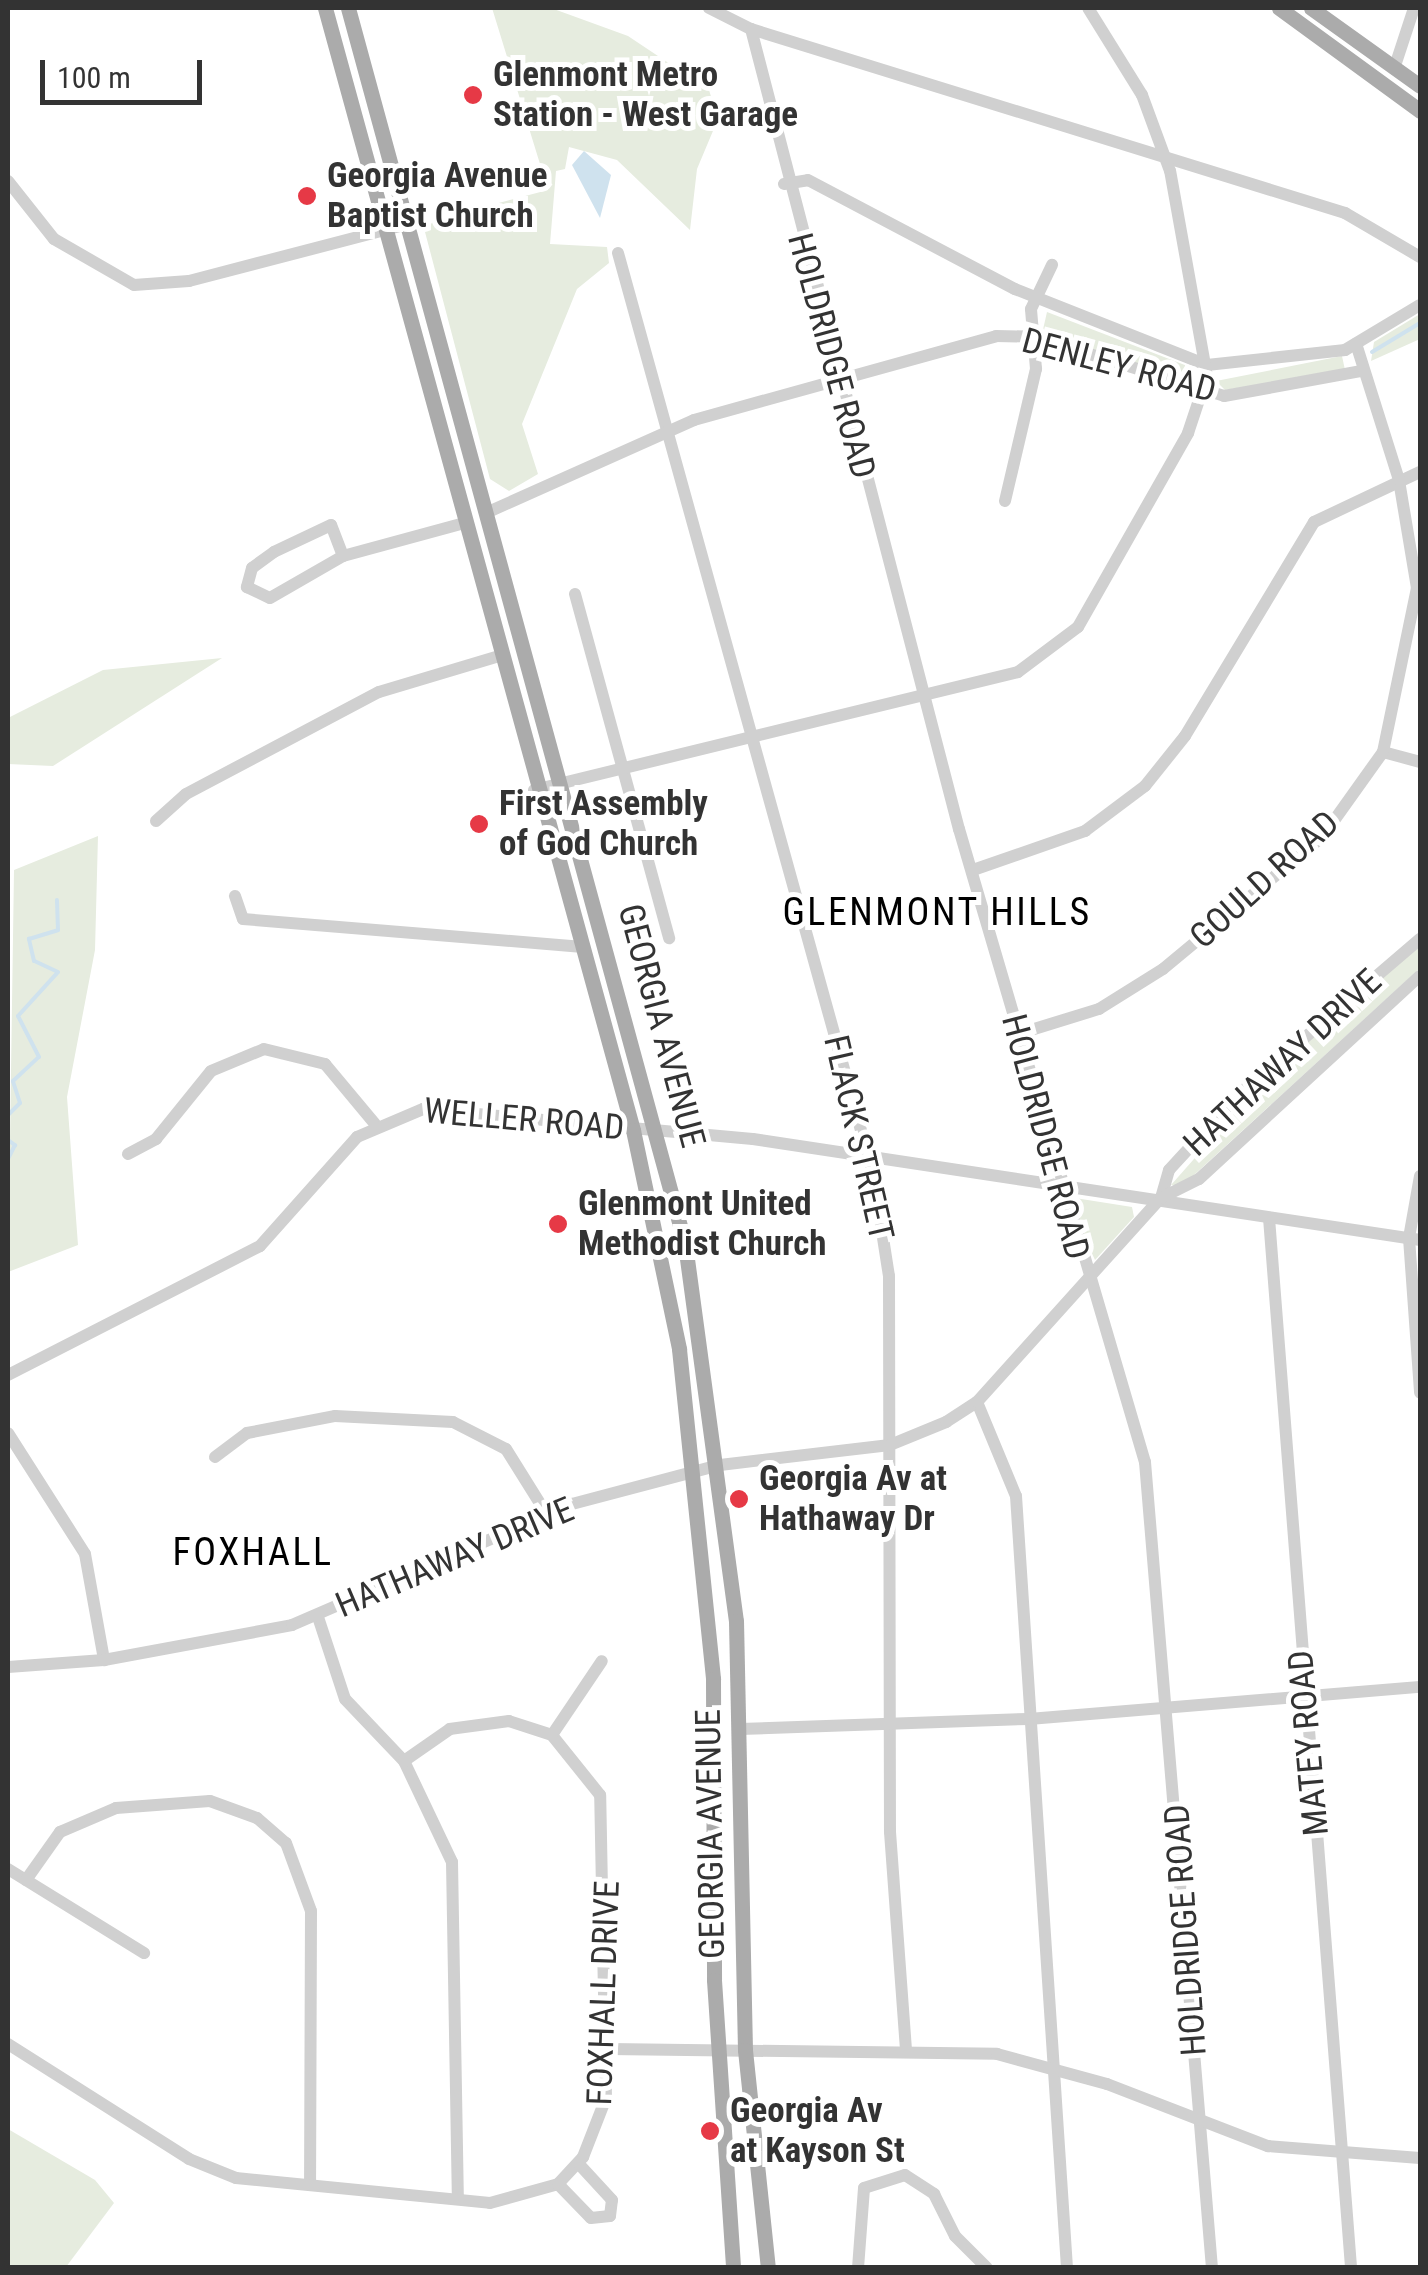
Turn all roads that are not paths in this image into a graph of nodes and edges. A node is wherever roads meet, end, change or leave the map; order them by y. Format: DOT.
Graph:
graph roads {
  1 [pos="325,8"];
  2 [pos="348,8"];
  3 [pos="710,8"];
  4 [pos="1088,8"];
  5 [pos="1279,8"];
  6 [pos="1311,8"];
  7 [pos="1414,8"];
  8 [pos="751,29"];
  9 [pos="1394,69"];
  10 [pos="1420,86"];
  11 [pos="1420,111"];
  12 [pos="1164,156"];
  13 [pos="8,181"];
  14 [pos="784,184"];
  15 [pos="408,224"];
  16 [pos="380,234"];
  17 [pos="618,252"];
  18 [pos="1420,258"];
  19 [pos="1052,264"];
  20 [pos="1035,298"];
  21 [pos="1420,305"];
  22 [pos="1035,338"];
  23 [pos="1356,344"];
  24 [pos="1207,364"];
  25 [pos="1362,371"];
  26 [pos="837,380"];
  27 [pos="1205,393"];
  28 [pos="666,430"];
  29 [pos="1420,472"];
  30 [pos="1398,480"];
  31 [pos="1005,501"];
  32 [pos="486,513"];
  33 [pos="462,524"];
  34 [pos="342,556"];
  35 [pos="574,594"];
  36 [pos="496,657"];
  37 [pos="925,698"];
  38 [pos="750,731"];
  39 [pos="1384,752"];
  40 [pos="1420,762"];
  41 [pos="624,766"];
  42 [pos="562,782"];
  43 [pos="534,790"];
  44 [pos="156,821"];
  45 [pos="973,870"];
  46 [pos="236,896"];
  47 [pos="669,938"];
  48 [pos="1420,939"];
  49 [pos="580,947"];
  50 [pos="1420,976"];
  51 [pos="1018,1034"];
  52 [pos="375,1124"];
  53 [pos="660,1128"];
  54 [pos="632,1130"];
  55 [pos="128,1154"];
  56 [pos="867,1157"];
  57 [pos="1420,1176"];
  58 [pos="1057,1185"];
  59 [pos="1161,1198"];
  60 [pos="1270,1218"];
  61 [pos="1415,1239"];
  62 [pos="1086,1284"];
  63 [pos="8,1374"];
  64 [pos="1420,1393"];
  65 [pos="977,1402"];
  66 [pos="8,1434"];
  67 [pos="890,1445"];
  68 [pos="215,1456"];
  69 [pos="720,1465"];
  70 [pos="698,1476"];
  71 [pos="546,1513"];
  72 [pos="318,1617"];
  73 [pos="104,1660"];
  74 [pos="602,1661"];
  75 [pos="8,1667"];
  76 [pos="1420,1687"];
  77 [pos="1304,1696"];
  78 [pos="1168,1708"];
  79 [pos="1029,1719"];
  80 [pos="890,1728"];
  81 [pos="740,1729"];
  82 [pos="552,1735"];
  83 [pos="404,1760"];
  84 [pos="8,1869"];
  85 [pos="26,1880"];
  86 [pos="144,1953"];
  87 [pos="8,2044"];
  88 [pos="609,2048"];
  89 [pos="716,2049"];
  90 [pos="745,2050"];
  91 [pos="906,2050"];
  92 [pos="1054,2066"];
  93 [pos="1200,2121"];
  94 [pos="1342,2154"];
  95 [pos="1420,2158"];
  96 [pos="578,2164"];
  97 [pos="558,2184"];
  98 [pos="310,2185"];
  99 [pos="458,2199"];
  100 [pos="733,2268"];
  101 [pos="768,2268"];
  102 [pos="858,2268"];
  103 [pos="987,2268"];
  104 [pos="1067,2268"];
  105 [pos="1212,2268"];
  106 [pos="1351,2268"];
  1 -- 16 [label="main road, GEORGIA AVENUE"];
  2 -- 15 [label="main road, GEORGIA AVENUE"];
  3 -- 8 [label="street"];
  4 -- 12 [label="street"];
  5 -- 11 [label="main road"];
  6 -- 9 [label="main road"];
  7 -- 9 [label="street"];
  8 -- 12 [label="street"];
  8 -- 14 [label="street, HOLDRIDGE ROAD"];
  9 -- 10 [label="main road"];
  12 -- 18 [label="street"];
  12 -- 24 [label="street"];
  13 -- 16 [label="street"];
  14 -- 20 [label="street, DENLEY ROAD"];
  14 -- 26 [label="street, HOLDRIDGE ROAD"];
  15 -- 16 [label="street"];
  15 -- 32 [label="main road, GEORGIA AVENUE"];
  16 -- 33 [label="main road, GEORGIA AVENUE"];
  17 -- 28 [label="street, FLACK STREET"];
  19 -- 20 [label="street"];
  20 -- 22 [label="street"];
  20 -- 24 [label="street, DENLEY ROAD"];
  21 -- 23 [label="street, DENLEY ROAD"];
  22 -- 26 [label="street, DENLEY ROAD"];
  22 -- 27 [label="street, DENLEY ROAD"];
  22 -- 31 [label="street"];
  23 -- 24 [label="street, DENLEY ROAD"];
  23 -- 25 [label="street, GOULD ROAD"];
  24 -- 27 [label="street"];
  25 -- 27 [label="street, DENLEY ROAD"];
  25 -- 30 [label="street, GOULD ROAD"];
  26 -- 28 [label="street, DENLEY ROAD"];
  26 -- 37 [label="street, HOLDRIDGE ROAD"];
  27 -- 37 [label="street"];
  28 -- 32 [label="street, DENLEY ROAD"];
  28 -- 38 [label="street, FLACK STREET"];
  29 -- 30 [label="street"];
  30 -- 39 [label="street, GOULD ROAD"];
  30 -- 45 [label="street"];
  32 -- 42 [label="main road, GEORGIA AVENUE"];
  33 -- 34 [label="street"];
  33 -- 36 [label="main road, GEORGIA AVENUE"];
  34 -- 34 [label="street"];
  35 -- 41 [label="street"];
  36 -- 43 [label="main road, GEORGIA AVENUE"];
  36 -- 44 [label="street"];
  37 -- 38 [label="street"];
  37 -- 45 [label="street, HOLDRIDGE ROAD"];
  38 -- 41 [label="street"];
  38 -- 56 [label="street, FLACK STREET"];
  39 -- 40 [label="street"];
  39 -- 51 [label="street, GOULD ROAD"];
  41 -- 42 [label="street"];
  41 -- 47 [label="street"];
  42 -- 43 [label="street"];
  42 -- 53 [label="main road, GEORGIA AVENUE"];
  43 -- 49 [label="main road, GEORGIA AVENUE"];
  45 -- 51 [label="street, HOLDRIDGE ROAD"];
  46 -- 49 [label="street"];
  48 -- 59 [label="street, HATHAWAY DRIVE"];
  49 -- 54 [label="main road, GEORGIA AVENUE"];
  50 -- 59 [label="street, HATHAWAY DRIVE"];
  51 -- 58 [label="street, HOLDRIDGE ROAD"];
  52 -- 54 [label="street, WELLER ROAD"];
  52 -- 55 [label="street"];
  52 -- 63 [label="street, WELLER ROAD"];
  53 -- 54 [label="street, WELLER ROAD"];
  53 -- 56 [label="street, WELLER ROAD"];
  53 -- 69 [label="main road, GEORGIA AVENUE"];
  54 -- 70 [label="main road, GEORGIA AVENUE"];
  56 -- 58 [label="street, WELLER ROAD"];
  56 -- 67 [label="street, FLACK STREET"];
  57 -- 61 [label="street"];
  58 -- 59 [label="street, WELLER ROAD"];
  58 -- 62 [label="street, HOLDRIDGE ROAD"];
  59 -- 60 [label="street, WELLER ROAD"];
  59 -- 62 [label="street, HATHAWAY DRIVE"];
  60 -- 61 [label="street, WELLER ROAD"];
  60 -- 77 [label="street, MATEY ROAD"];
  61 -- 64 [label="street"];
  62 -- 65 [label="street, HATHAWAY DRIVE"];
  62 -- 78 [label="street, HOLDRIDGE ROAD"];
  65 -- 67 [label="street, HATHAWAY DRIVE"];
  65 -- 79 [label="street"];
  66 -- 73 [label="street"];
  67 -- 69 [label="street, HATHAWAY DRIVE"];
  67 -- 80 [label="street, FLACK STREET"];
  68 -- 71 [label="street"];
  69 -- 70 [label="street, HATHAWAY DRIVE"];
  69 -- 81 [label="main road, GEORGIA AVENUE"];
  70 -- 71 [label="street, HATHAWAY DRIVE"];
  70 -- 89 [label="main road, GEORGIA AVENUE"];
  71 -- 72 [label="street, HATHAWAY DRIVE"];
  72 -- 73 [label="street, HATHAWAY DRIVE"];
  72 -- 83 [label="street"];
  73 -- 75 [label="street, HATHAWAY DRIVE"];
  74 -- 82 [label="street"];
  76 -- 77 [label="street"];
  77 -- 78 [label="street"];
  77 -- 94 [label="street, MATEY ROAD"];
  78 -- 79 [label="street"];
  78 -- 93 [label="street, HOLDRIDGE ROAD"];
  79 -- 80 [label="street"];
  79 -- 92 [label="street"];
  80 -- 81 [label="street"];
  80 -- 91 [label="street, FLACK STREET"];
  81 -- 90 [label="main road, GEORGIA AVENUE"];
  82 -- 83 [label="street"];
  82 -- 88 [label="street, FOXHALL DRIVE"];
  83 -- 99 [label="street"];
  84 -- 85 [label="street"];
  85 -- 86 [label="street"];
  85 -- 98 [label="street"];
  87 -- 98 [label="street, FOXHALL DRIVE"];
  88 -- 89 [label="street"];
  88 -- 96 [label="street, FOXHALL DRIVE"];
  89 -- 90 [label="street"];
  89 -- 100 [label="main road, GEORGIA AVENUE"];
  90 -- 91 [label="street"];
  90 -- 101 [label="main road, GEORGIA AVENUE"];
  91 -- 92 [label="street"];
  92 -- 93 [label="street"];
  92 -- 104 [label="street"];
  93 -- 94 [label="street"];
  93 -- 105 [label="street, HOLDRIDGE ROAD"];
  94 -- 95 [label="street"];
  94 -- 106 [label="street, MATEY ROAD"];
  96 -- 97 [label="street, FOXHALL DRIVE"];
  96 -- 97 [label="street"];
  97 -- 99 [label="street, FOXHALL DRIVE"];
  98 -- 99 [label="street, FOXHALL DRIVE"];
  102 -- 103 [label="street"];
}
